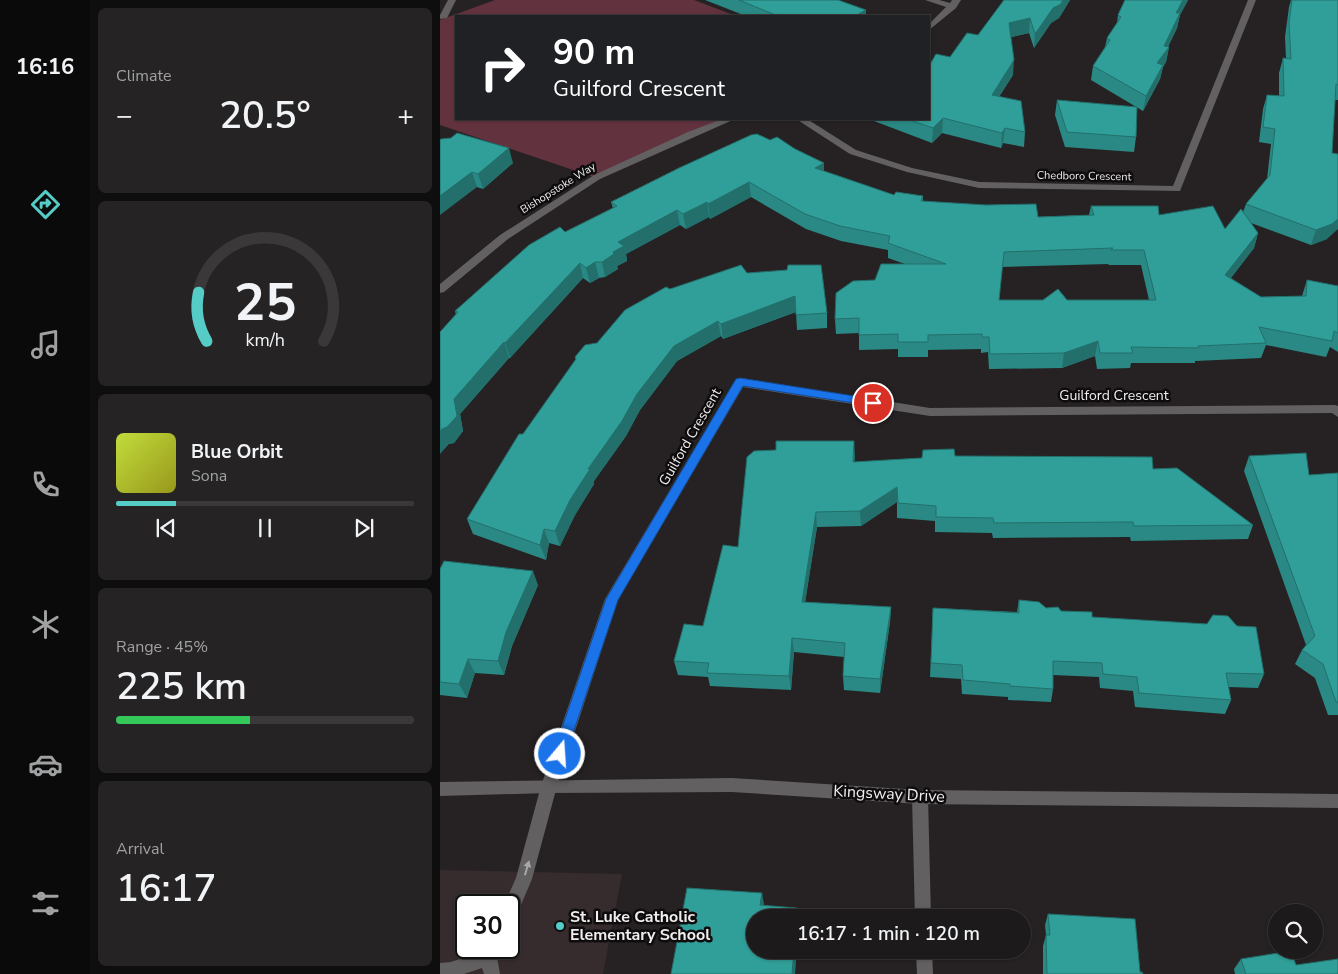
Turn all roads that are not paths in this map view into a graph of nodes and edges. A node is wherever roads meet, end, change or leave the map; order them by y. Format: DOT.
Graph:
graph roads {
  1 [pos="452,0"];
  2 [pos="929,0"];
  3 [pos="1252,0"];
  4 [pos="955,3"];
  5 [pos="440,17"];
  6 [pos="930,27"];
  7 [pos="727,120"];
  8 [pos="803,120"];
  9 [pos="440,290"];
  10 [pos="1338,413"];
  11 [pos="549,786"];
  12 [pos="440,789"];
  13 [pos="920,797"];
  14 [pos="1338,801"];
  15 [pos="517,894"];
  16 [pos="923,909"];
  17 [pos="475,959"];
  18 [pos="491,959"];
  19 [pos="924,959"];
  20 [pos="440,972"];
  21 [pos="492,974"];
  22 [pos="925,974"];
  1 -- 5 [label="street"];
  2 -- 4 [label="street"];
  3 -- 8 [label="street, Chedboro Crescent"];
  4 -- 6 [label="street"];
  7 -- 9 [label="street, Bishopstoke Way"];
  10 -- 11 [label="street, Guilford Crescent"];
  11 -- 12 [label="street, Kingsway Drive"];
  11 -- 13 [label="street, Kingsway Drive"];
  15 -- 11 [label="street, one-way"];
  13 -- 14 [label="street, Kingsway Drive"];
  13 -- 16 [label="street"];
  17 -- 20 [label="street"];
  18 -- 21 [label="street"];
  19 -- 22 [label="street"];
}
